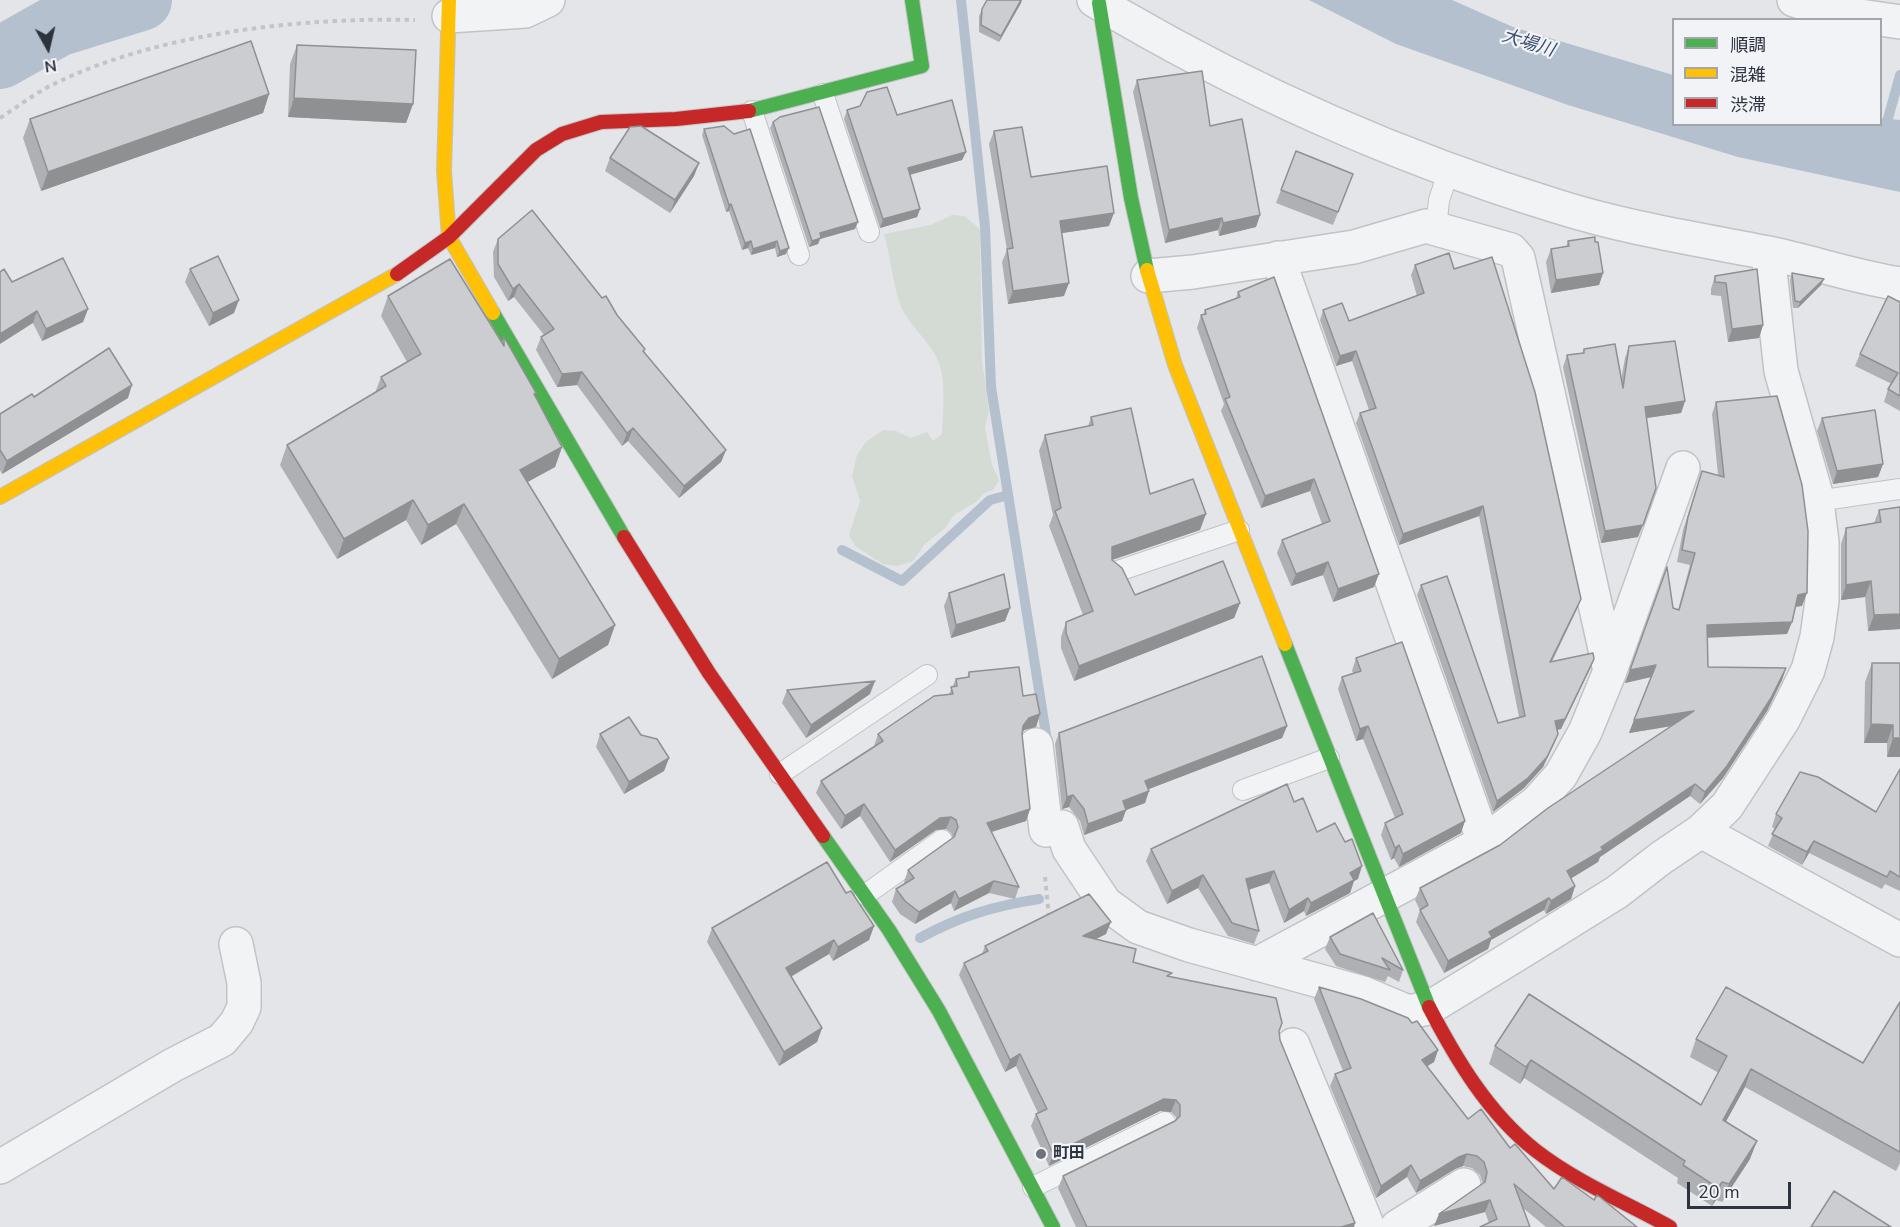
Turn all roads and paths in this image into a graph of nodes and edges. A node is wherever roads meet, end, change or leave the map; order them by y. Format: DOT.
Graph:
graph roads {
  1 [pos="548,0"];
  2 [pos="912,0"];
  3 [pos="1794,0"];
  4 [pos="1096,2"];
  5 [pos="449,12"];
  6 [pos="1873,18"];
  7 [pos="1882,19"];
  8 [pos="1900,22"];
  9 [pos="823,94"];
  10 [pos="752,111"];
  11 [pos="0,118"];
  12 [pos="1449,170"];
  13 [pos="1436,229"];
  14 [pos="868,232"];
  15 [pos="449,237"];
  16 [pos="1768,253"];
  17 [pos="799,255"];
  18 [pos="1278,258"];
  19 [pos="1148,276"];
  20 [pos="1900,284"];
  21 [pos="1683,468"];
  22 [pos="1900,489"];
  23 [pos="0,497"];
  24 [pos="1817,501"];
  25 [pos="1239,530"];
  26 [pos="1118,571"];
  27 [pos="1610,671"];
  28 [pos="927,675"];
  29 [pos="1036,745"];
  30 [pos="1329,758"];
  31 [pos="780,774"];
  32 [pos="1243,790"];
  33 [pos="1046,830"];
  34 [pos="1701,831"];
  35 [pos="942,840"];
  36 [pos="1484,842"];
  37 [pos="1383,894"];
  38 [pos="865,895"];
  39 [pos="1051,925"];
  40 [pos="1900,940"];
  41 [pos="236,944"];
  42 [pos="1257,964"];
  43 [pos="1429,1008"];
  44 [pos="1293,1045"];
  45 [pos="1165,1122"];
  46 [pos="0,1167"];
  47 [pos="1464,1185"];
  48 [pos="1033,1187"];
  49 [pos="1053,1227"];
  50 [pos="1368,1227"];
  51 [pos="1397,1227"];
  52 [pos="1670,1227"];
  1 -- 5 [label="street"];
  2 -- 9 [label="street"];
  3 -- 6 [label="street"];
  4 -- 12 [label="street"];
  4 -- 19 [label="street"];
  5 -- 11 [label="path"];
  5 -- 15 [label="street"];
  7 -- 8 [label="street"];
  9 -- 10 [label="street"];
  9 -- 14 [label="lane"];
  10 -- 15 [label="street"];
  10 -- 17 [label="lane"];
  12 -- 13 [label="lane"];
  12 -- 16 [label="street"];
  13 -- 18 [label="street"];
  13 -- 27 [label="street"];
  15 -- 23 [label="street"];
  15 -- 31 [label="street"];
  16 -- 20 [label="street"];
  16 -- 24 [label="street"];
  18 -- 19 [label="street"];
  18 -- 36 [label="street"];
  19 -- 25 [label="street"];
  21 -- 27 [label="street"];
  22 -- 24 [label="lane"];
  24 -- 34 [label="street"];
  25 -- 26 [label="lane"];
  25 -- 30 [label="street"];
  27 -- 36 [label="street"];
  28 -- 31 [label="lane"];
  29 -- 33 [label="street"];
  30 -- 32 [label="lane"];
  30 -- 37 [label="street"];
  31 -- 38 [label="street"];
  33 -- 39 [label="path"];
  33 -- 42 [label="street"];
  34 -- 40 [label="street"];
  34 -- 43 [label="street"];
  35 -- 38 [label="lane"];
  36 -- 37 [label="street"];
  37 -- 42 [label="street"];
  37 -- 43 [label="street"];
  38 -- 48 [label="street"];
  41 -- 46 [label="street"];
  42 -- 43 [label="street"];
  43 -- 52 [label="street"];
  44 -- 50 [label="street"];
  45 -- 48 [label="lane"];
  47 -- 51 [label="street"];
  48 -- 49 [label="street"];
}
